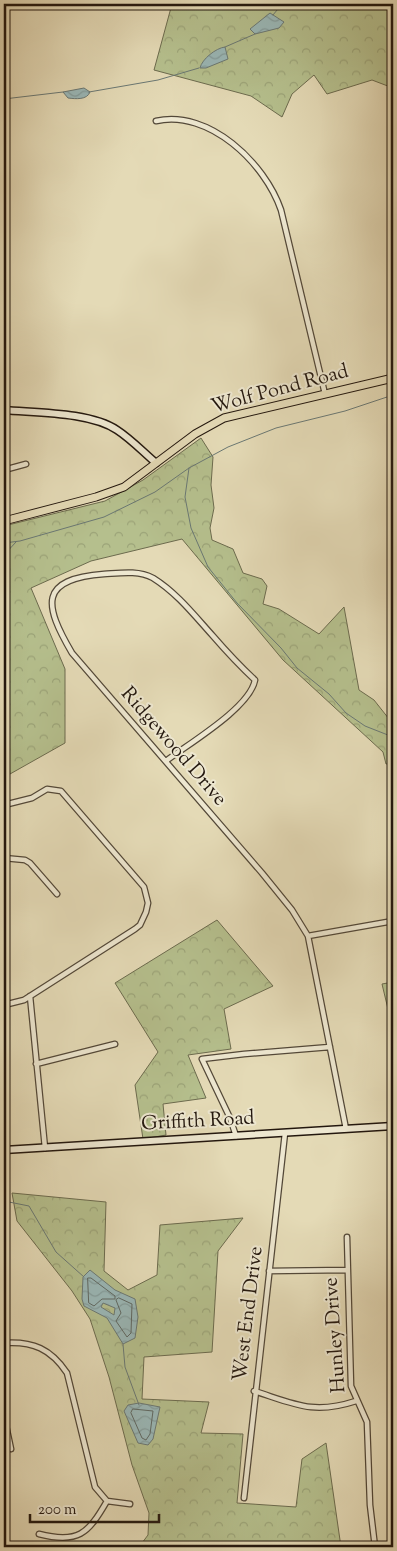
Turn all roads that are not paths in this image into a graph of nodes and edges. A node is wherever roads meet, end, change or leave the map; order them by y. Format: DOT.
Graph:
graph roads {
  1 [pos="156,121"];
  2 [pos="393,378"];
  3 [pos="326,394"];
  4 [pos="4,410"];
  5 [pos="156,463"];
  6 [pos="26,464"];
  7 [pos="4,470"];
  8 [pos="4,521"];
  9 [pos="166,761"];
  10 [pos="4,805"];
  11 [pos="4,858"];
  12 [pos="57,894"];
  13 [pos="393,921"];
  14 [pos="308,936"];
  15 [pos="30,996"];
  16 [pos="4,1005"];
  17 [pos="115,1044"];
  18 [pos="330,1047"];
  19 [pos="36,1064"];
  20 [pos="393,1126"];
  21 [pos="346,1129"];
  22 [pos="285,1133"];
  23 [pos="236,1136"];
  24 [pos="45,1148"];
  25 [pos="4,1150"];
  26 [pos="347,1237"];
  27 [pos="347,1270"];
  28 [pos="269,1271"];
  29 [pos="4,1342"];
  30 [pos="254,1391"];
  31 [pos="356,1401"];
  32 [pos="4,1416"];
  33 [pos="11,1449"];
  34 [pos="244,1498"];
  35 [pos="107,1502"];
  36 [pos="130,1504"];
  37 [pos="39,1534"];
  38 [pos="375,1547"];
  1 -- 3 [label="street"];
  2 -- 3 [label="main road, Wolf Pond Road"];
  3 -- 5 [label="main road, Wolf Pond Road"];
  4 -- 5 [label="street"];
  5 -- 8 [label="main road, Wolf Pond Road"];
  6 -- 7 [label="street"];
  9 -- 9 [label="street, Ridgewood Drive"];
  9 -- 14 [label="street, Ridgewood Drive"];
  10 -- 15 [label="street"];
  11 -- 12 [label="street"];
  13 -- 14 [label="street"];
  14 -- 18 [label="street, Ridgewood Drive"];
  15 -- 16 [label="street"];
  15 -- 19 [label="street"];
  17 -- 19 [label="street"];
  18 -- 21 [label="street, Ridgewood Drive"];
  18 -- 23 [label="street"];
  19 -- 24 [label="street"];
  20 -- 21 [label="street, Griffith Road"];
  21 -- 22 [label="street, Griffith Road"];
  22 -- 23 [label="street, Griffith Road"];
  22 -- 28 [label="street, West End Drive"];
  23 -- 24 [label="street, Griffith Road"];
  24 -- 25 [label="street, Griffith Road"];
  26 -- 27 [label="street, Hunley Drive"];
  27 -- 28 [label="street"];
  27 -- 31 [label="street, Hunley Drive"];
  28 -- 30 [label="street, West End Drive"];
  29 -- 35 [label="street"];
  30 -- 31 [label="street"];
  30 -- 34 [label="street, West End Drive"];
  31 -- 38 [label="street, Hunley Drive"];
  32 -- 33 [label="street"];
  35 -- 36 [label="street"];
  35 -- 37 [label="street"];
}
